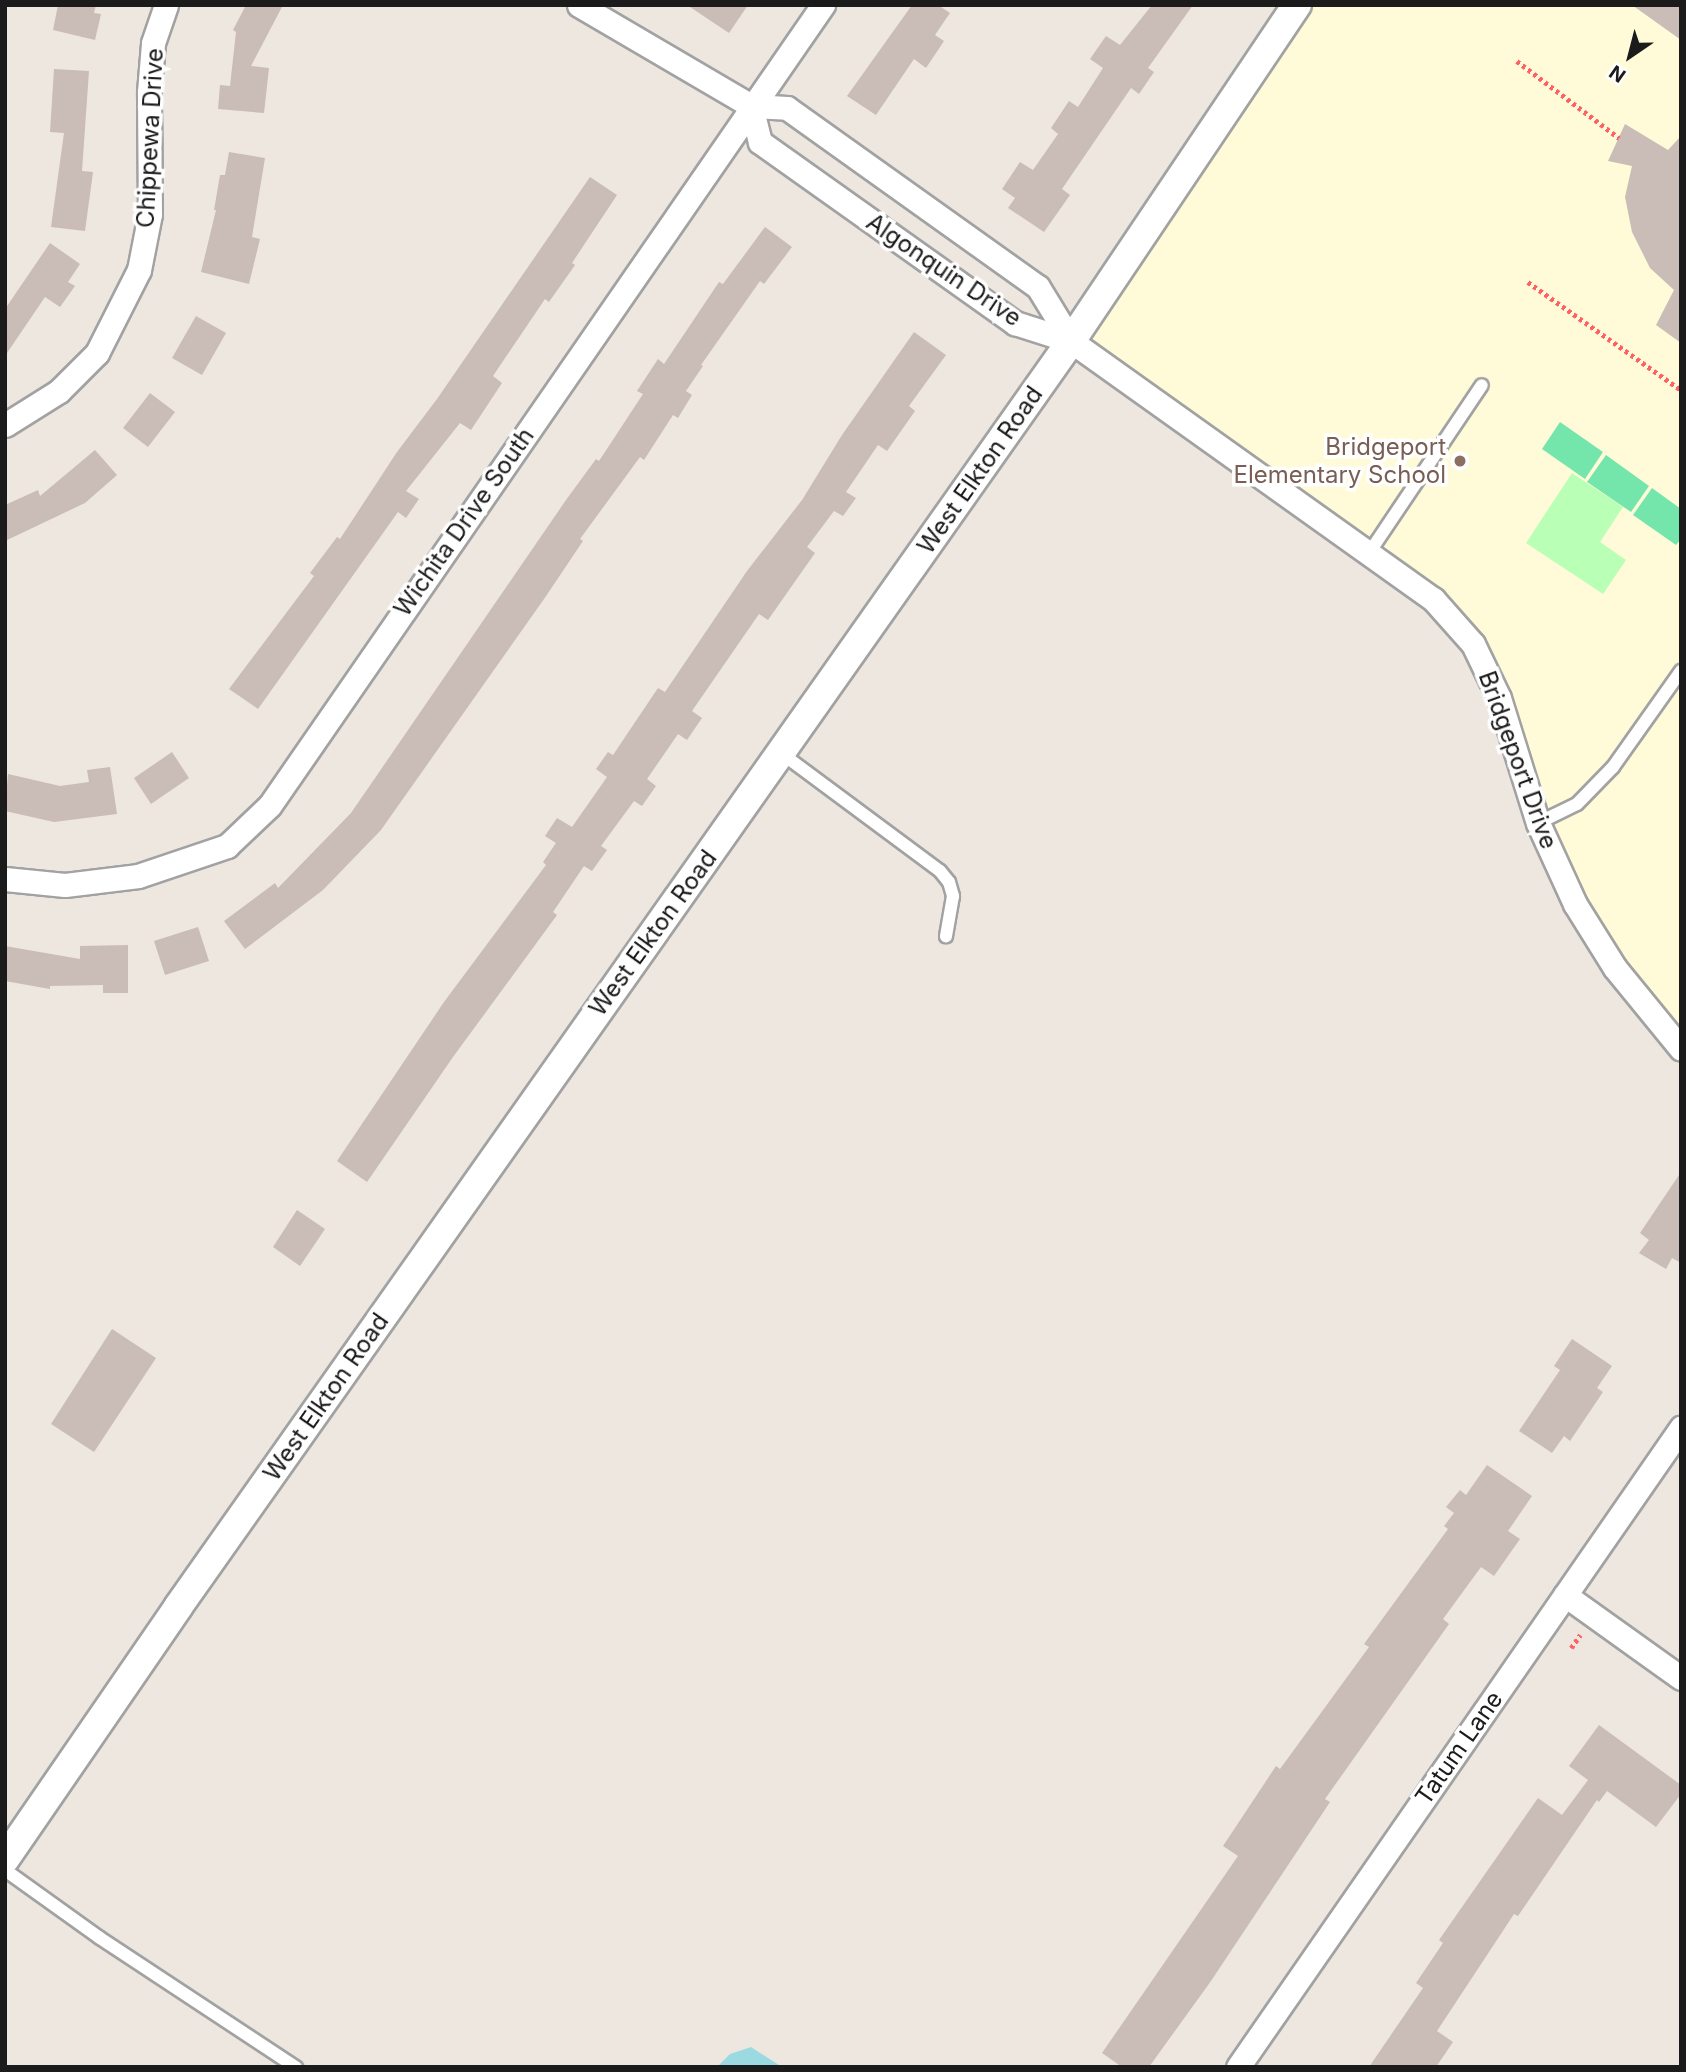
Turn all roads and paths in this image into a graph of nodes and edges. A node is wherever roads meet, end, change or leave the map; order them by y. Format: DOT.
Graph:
graph roads {
  1 [pos="166,5"];
  2 [pos="579,5"];
  3 [pos="823,5"];
  4 [pos="1297,5"];
  5 [pos="1517,61"];
  6 [pos="751,106"];
  7 [pos="1619,138"];
  8 [pos="1528,282"];
  9 [pos="1071,341"];
  10 [pos="1482,385"];
  11 [pos="1681,390"];
  12 [pos="5,425"];
  13 [pos="1369,554"];
  14 [pos="1681,671"];
  15 [pos="782,753"];
  16 [pos="1538,823"];
  17 [pos="5,879"];
  18 [pos="946,936"];
  19 [pos="1681,1049"];
  20 [pos="1681,1428"];
  21 [pos="1565,1595"];
  22 [pos="1681,1678"];
  23 [pos="5,1859"];
  24 [pos="5,1870"];
  25 [pos="296,2067"];
  26 [pos="1238,2067"];
  1 -- 12 [label="street, Chippewa Drive"];
  2 -- 6 [label="street, Algonquin Drive"];
  3 -- 6 [label="street, Wichita Drive South"];
  4 -- 9 [label="street, West Elkton Road"];
  5 -- 7 [label="path"];
  6 -- 9 [label="street, Algonquin Drive"];
  6 -- 9 [label="street, Algonquin Drive"];
  6 -- 17 [label="street, Wichita Drive South"];
  8 -- 11 [label="path"];
  9 -- 13 [label="street, Bridgeport Drive"];
  9 -- 15 [label="street, West Elkton Road"];
  10 -- 13 [label="lane"];
  13 -- 16 [label="street, Bridgeport Drive"];
  14 -- 16 [label="lane"];
  15 -- 18 [label="lane"];
  15 -- 23 [label="street, West Elkton Road"];
  16 -- 19 [label="street, Bridgeport Drive"];
  20 -- 21 [label="street, Tatum Lane"];
  21 -- 22 [label="street"];
  21 -- 26 [label="street, Tatum Lane"];
  24 -- 25 [label="lane"];
}
